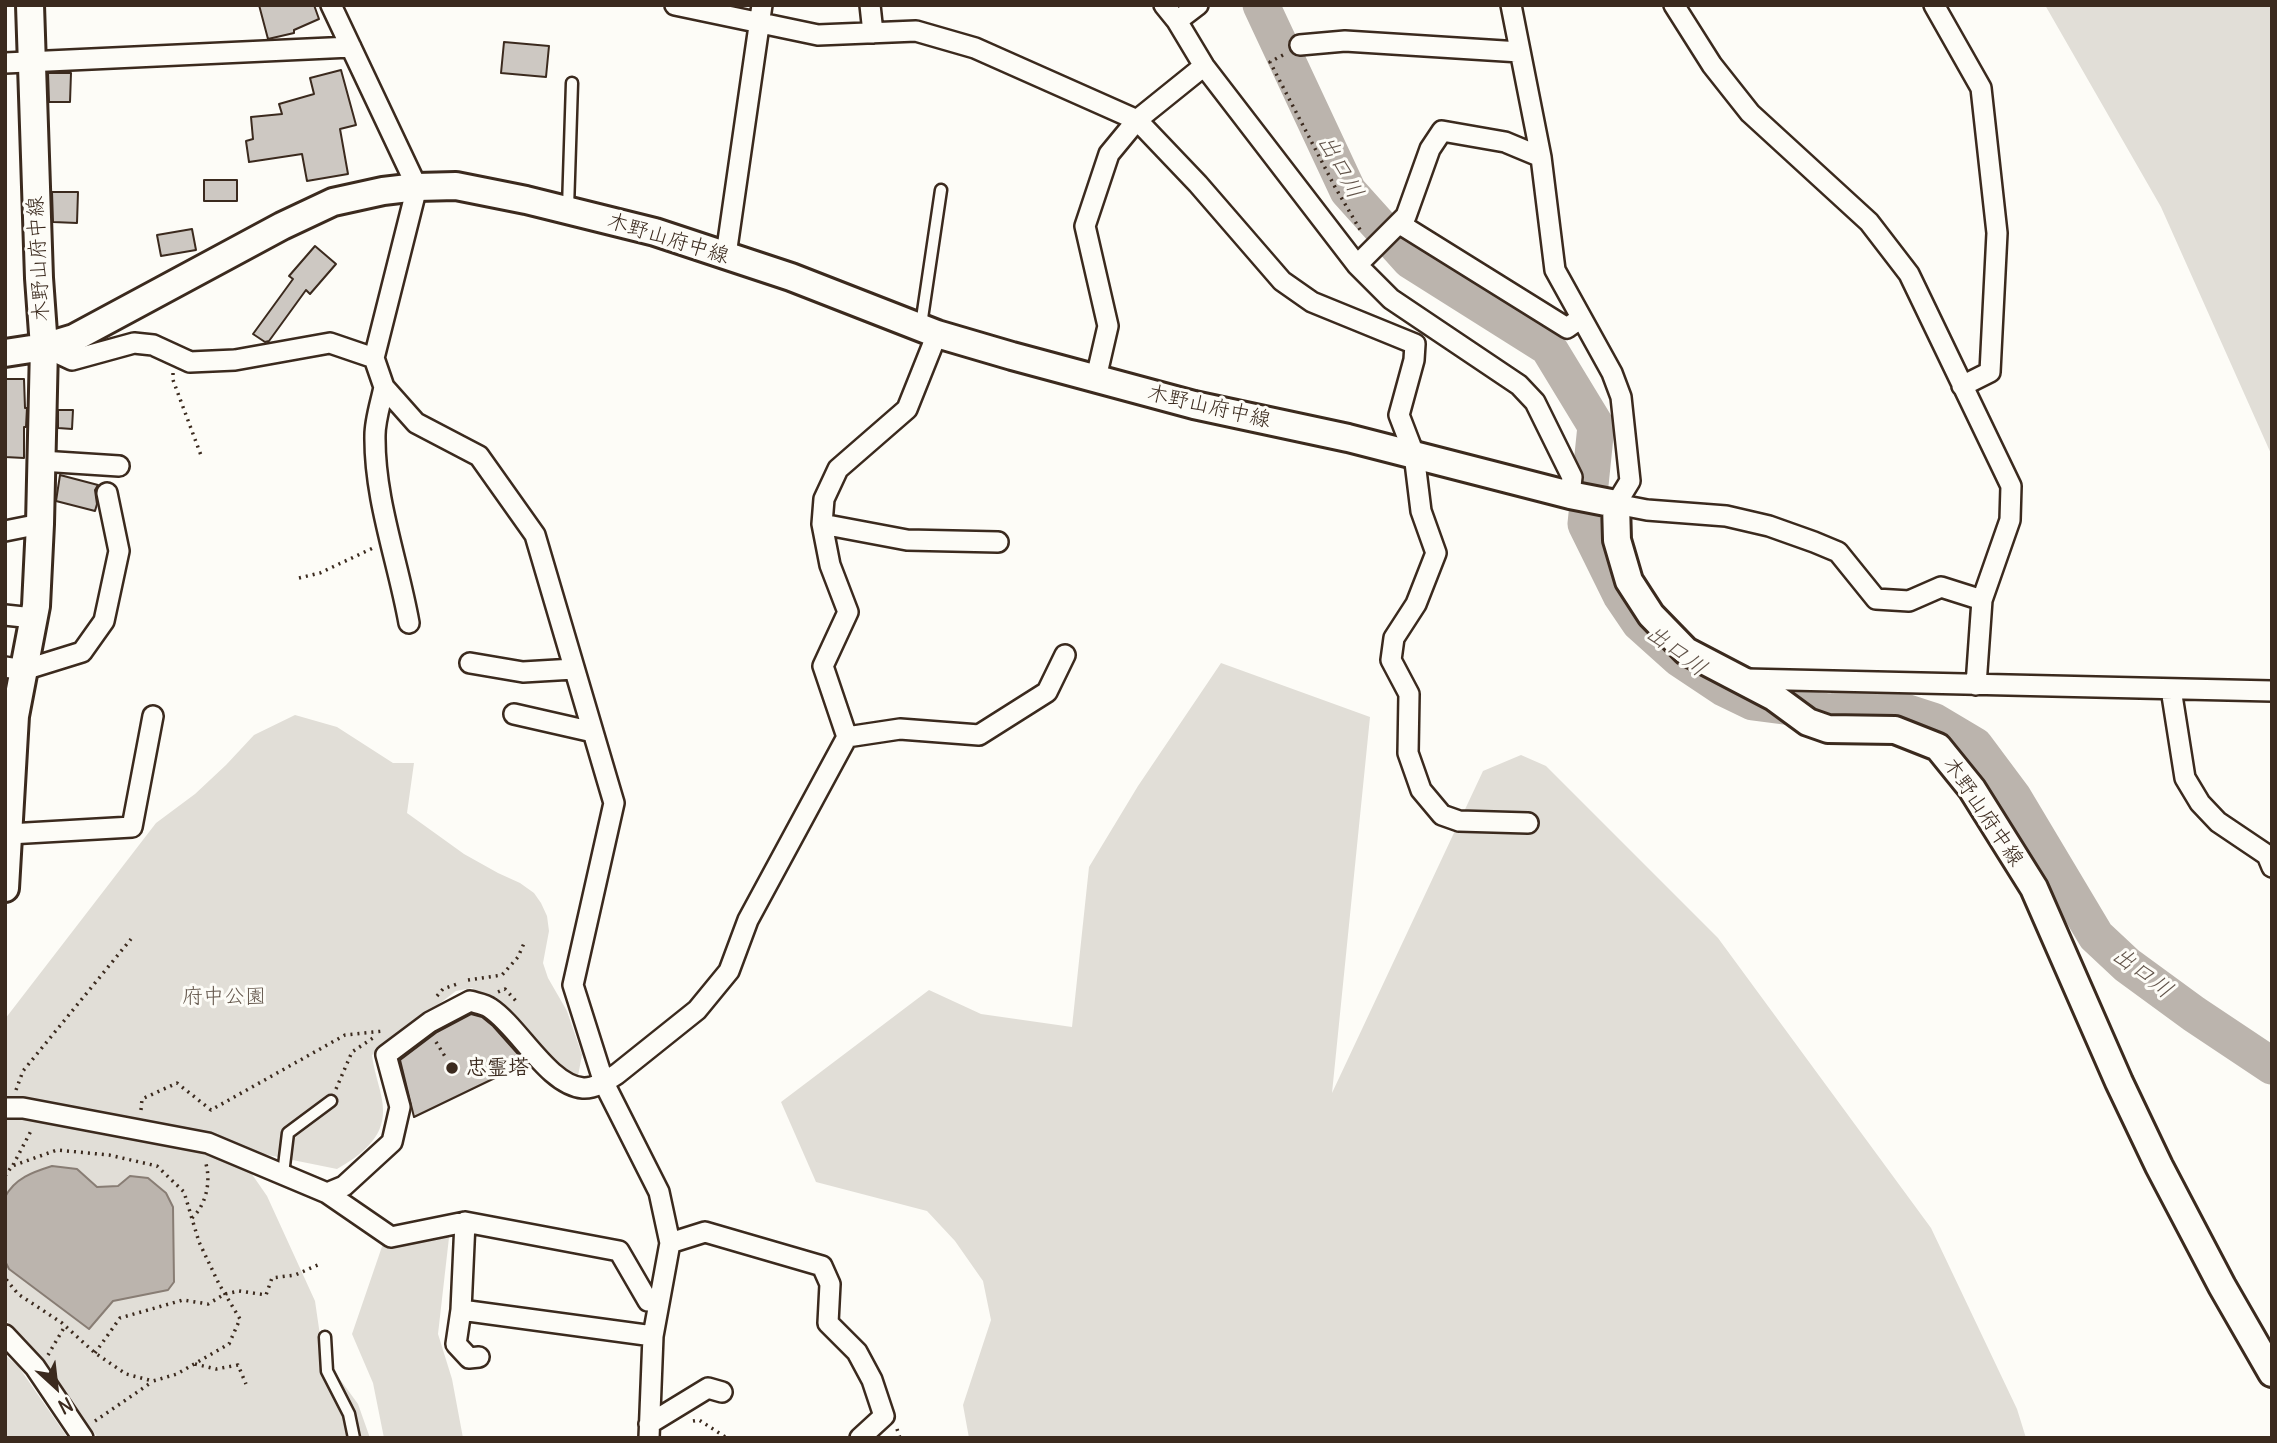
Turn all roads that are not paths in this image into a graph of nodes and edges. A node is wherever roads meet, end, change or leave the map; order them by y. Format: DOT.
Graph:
graph roads {
  1 [pos="30,5"];
  2 [pos="331,5"];
  3 [pos="675,5"];
  4 [pos="870,5"];
  5 [pos="1164,5"];
  6 [pos="1198,5"];
  7 [pos="1511,5"];
  8 [pos="1674,5"];
  9 [pos="1934,5"];
  10 [pos="760,13"];
  11 [pos="1177,21"];
  12 [pos="873,33"];
  13 [pos="1300,45"];
  14 [pos="351,47"];
  15 [pos="1520,52"];
  16 [pos="18,63"];
  17 [pos="1204,66"];
  18 [pos="572,83"];
  19 [pos="1137,120"];
  20 [pos="1541,157"];
  21 [pos="416,187"];
  22 [pos="941,190"];
  23 [pos="568,210"];
  24 [pos="1400,224"];
  25 [pos="726,256"];
  26 [pos="1357,265"];
  27 [pos="1581,318"];
  28 [pos="929,330"];
  29 [pos="44,348"];
  30 [pos="5,353"];
  31 [pos="374,358"];
  32 [pos="1096,379"];
  33 [pos="1962,386"];
  34 [pos="384,387"];
  35 [pos="1413,454"];
  36 [pos="41,461"];
  37 [pos="119,466"];
  38 [pos="107,493"];
  39 [pos="1570,495"];
  40 [pos="1612,503"];
  41 [pos="40,524"];
  42 [pos="822,524"];
  43 [pos="5,531"];
  44 [pos="998,542"];
  45 [pos="1982,600"];
  46 [pos="5,615"];
  47 [pos="33,618"];
  48 [pos="409,623"];
  49 [pos="1065,655"];
  50 [pos="470,663"];
  51 [pos="15,668"];
  52 [pos="574,669"];
  53 [pos="1737,679"];
  54 [pos="1976,685"];
  55 [pos="2171,689"];
  56 [pos="2272,691"];
  57 [pos="514,714"];
  58 [pos="153,716"];
  59 [pos="593,732"];
  60 [pos="847,737"];
  61 [pos="1528,823"];
  62 [pos="9,834"];
  63 [pos="2272,867"];
  64 [pos="5,888"];
  65 [pos="604,1083"];
  66 [pos="331,1101"];
  67 [pos="7,1108"];
  68 [pos="283,1174"];
  69 [pos="327,1193"];
  70 [pos="465,1222"];
  71 [pos="670,1244"];
  72 [pos="659,1301"];
  73 [pos="461,1310"];
  74 [pos="5,1335"];
  75 [pos="653,1336"];
  76 [pos="325,1337"];
  77 [pos="479,1357"];
  78 [pos="2272,1373"];
  79 [pos="722,1392"];
  80 [pos="649,1431"];
  81 [pos="81,1435"];
  82 [pos="354,1438"];
  83 [pos="860,1438"];
  1 -- 16 [label="main road, 木野山府中線"];
  2 -- 14 [label="street"];
  3 -- 10 [label="street"];
  4 -- 12 [label="street"];
  5 -- 11 [label="street"];
  6 -- 11 [label="street"];
  7 -- 15 [label="street"];
  8 -- 33 [label="street"];
  9 -- 33 [label="street"];
  10 -- 12 [label="street"];
  10 -- 25 [label="street"];
  11 -- 17 [label="street"];
  12 -- 19 [label="street"];
  13 -- 15 [label="street"];
  14 -- 16 [label="street"];
  14 -- 21 [label="street"];
  15 -- 20 [label="street"];
  16 -- 29 [label="main road, 木野山府中線"];
  17 -- 19 [label="street"];
  17 -- 26 [label="street"];
  18 -- 23 [label="lane"];
  19 -- 32 [label="street"];
  19 -- 35 [label="street"];
  20 -- 24 [label="street"];
  20 -- 27 [label="street"];
  21 -- 23 [label="main road, 木野山府中線"];
  21 -- 29 [label="main road, 木野山府中線"];
  21 -- 31 [label="street"];
  22 -- 28 [label="lane"];
  23 -- 25 [label="main road, 木野山府中線"];
  24 -- 26 [label="street"];
  24 -- 27 [label="street"];
  25 -- 28 [label="main road, 木野山府中線"];
  26 -- 39 [label="street"];
  27 -- 40 [label="street"];
  28 -- 32 [label="main road, 木野山府中線"];
  28 -- 42 [label="street"];
  29 -- 30 [label="main road"];
  29 -- 31 [label="street"];
  29 -- 36 [label="main road"];
  31 -- 34 [label="street"];
  32 -- 35 [label="main road, 木野山府中線"];
  33 -- 45 [label="street"];
  34 -- 48 [label="street"];
  34 -- 52 [label="street"];
  35 -- 39 [label="main road, 木野山府中線"];
  35 -- 61 [label="street"];
  36 -- 37 [label="street"];
  36 -- 41 [label="main road"];
  38 -- 51 [label="street"];
  39 -- 40 [label="main road, 木野山府中線"];
  40 -- 45 [label="street"];
  40 -- 53 [label="main road, 木野山府中線"];
  41 -- 43 [label="street"];
  41 -- 47 [label="main road"];
  42 -- 44 [label="street"];
  42 -- 60 [label="street"];
  45 -- 54 [label="street"];
  46 -- 47 [label="street"];
  47 -- 51 [label="main road"];
  49 -- 60 [label="street"];
  50 -- 52 [label="street"];
  51 -- 62 [label="main road"];
  52 -- 59 [label="street"];
  53 -- 54 [label="street"];
  53 -- 78 [label="main road, 木野山府中線"];
  54 -- 55 [label="street"];
  55 -- 56 [label="street"];
  55 -- 63 [label="street"];
  57 -- 59 [label="street"];
  58 -- 62 [label="street"];
  59 -- 65 [label="street"];
  60 -- 65 [label="street"];
  62 -- 64 [label="main road"];
  65 -- 69 [label="street"];
  65 -- 71 [label="street"];
  66 -- 68 [label="lane"];
  67 -- 68 [label="street"];
  68 -- 69 [label="street"];
  69 -- 70 [label="street"];
  70 -- 72 [label="street"];
  70 -- 73 [label="street"];
  71 -- 72 [label="street"];
  71 -- 83 [label="street"];
  72 -- 75 [label="street"];
  73 -- 75 [label="street"];
  73 -- 77 [label="street"];
  74 -- 81 [label="street"];
  75 -- 80 [label="street"];
  76 -- 82 [label="lane"];
  79 -- 80 [label="street"];
}
